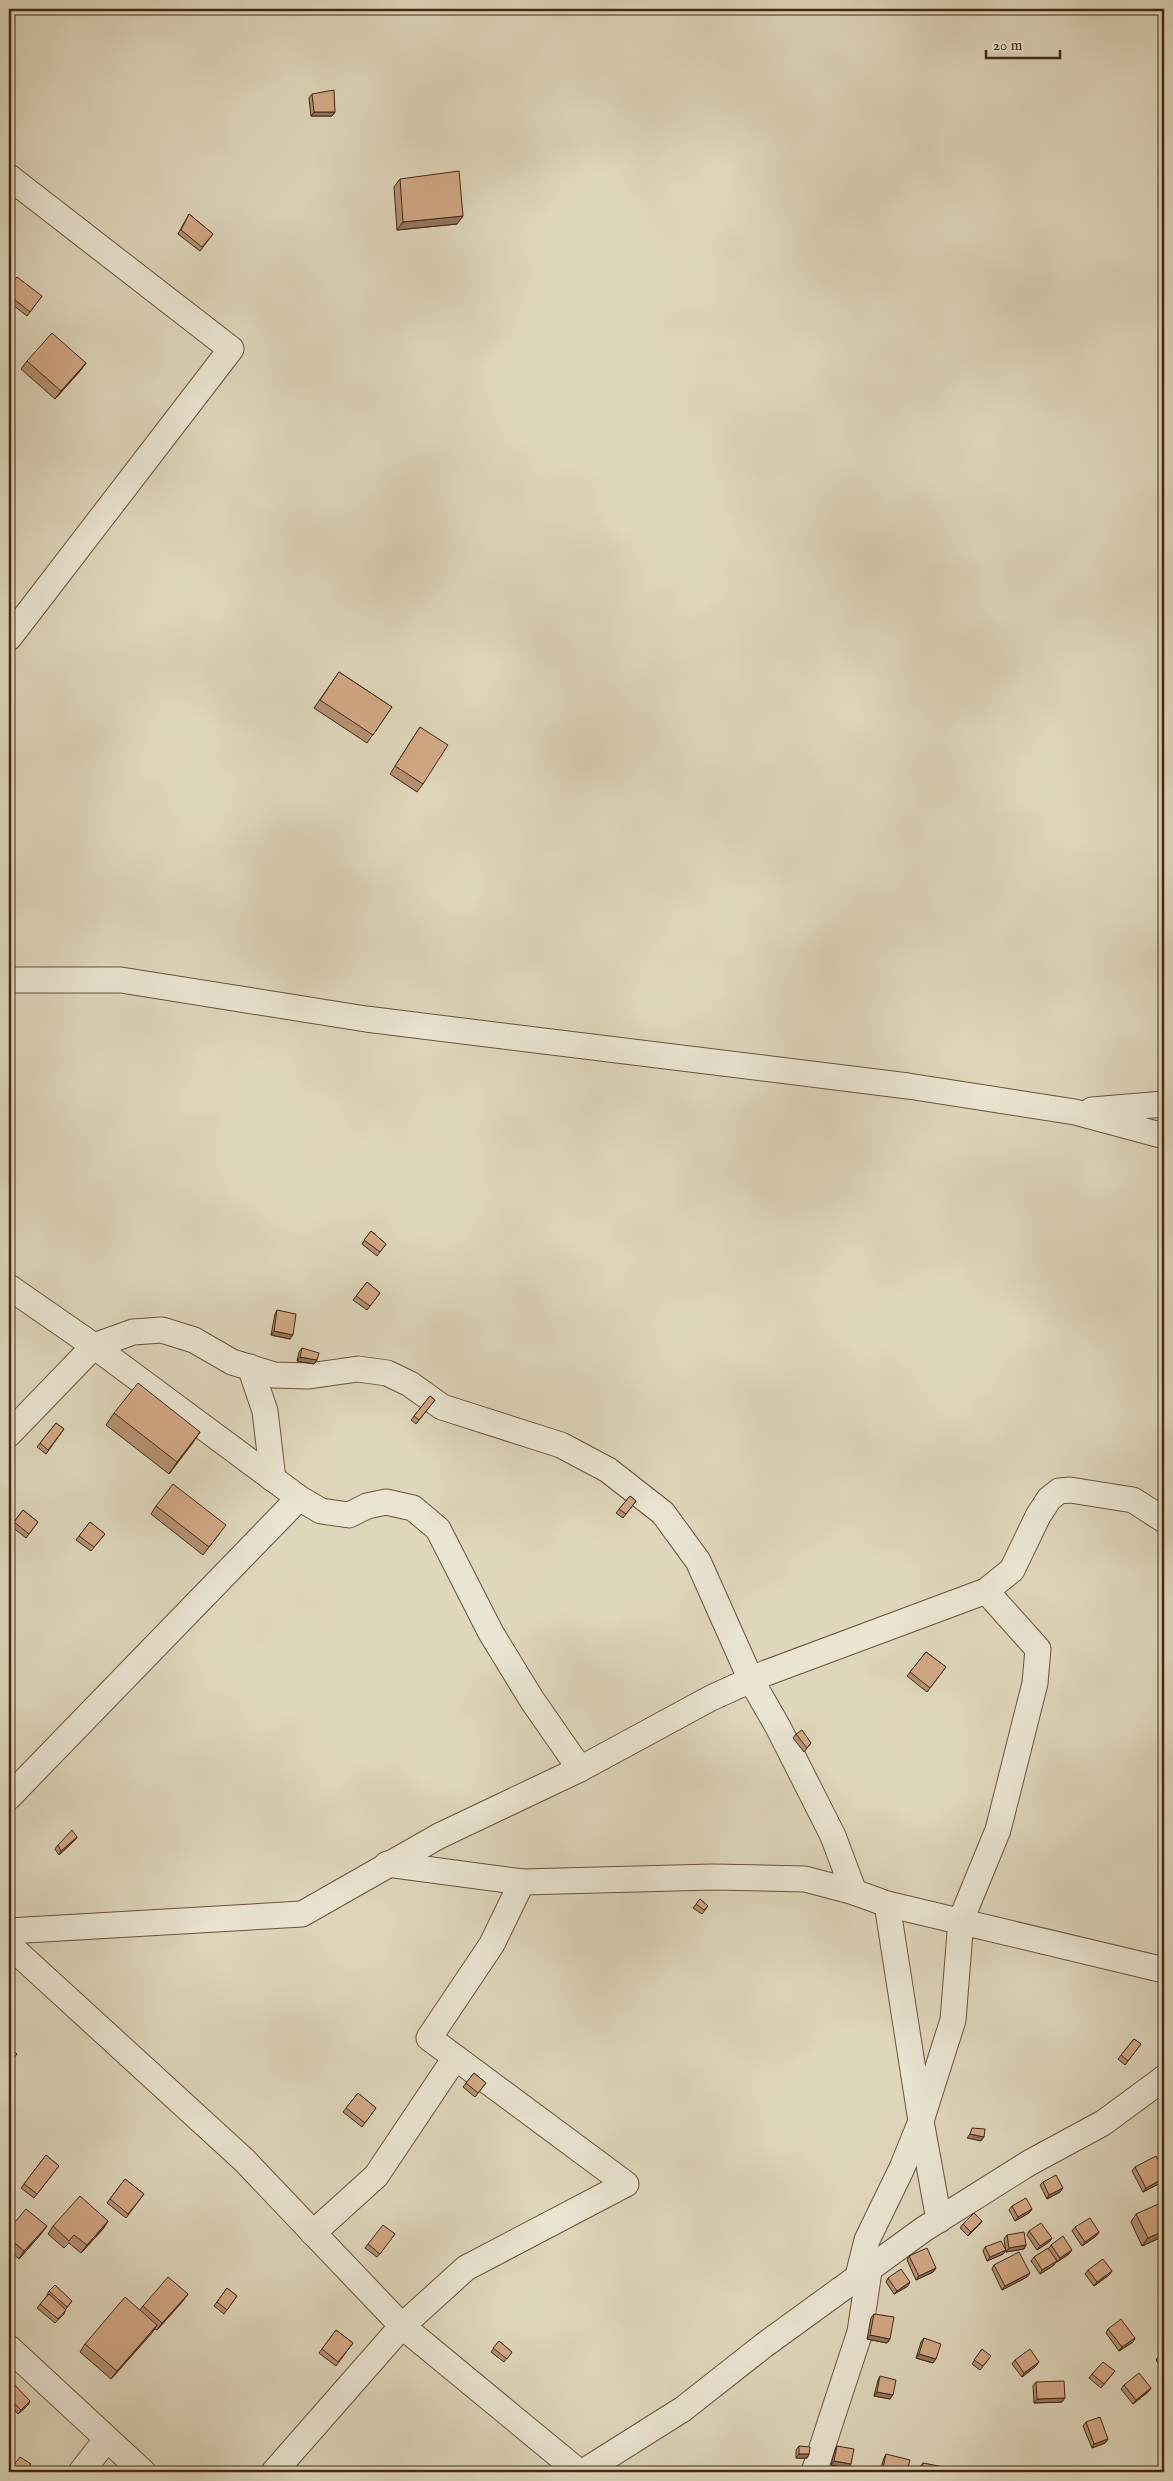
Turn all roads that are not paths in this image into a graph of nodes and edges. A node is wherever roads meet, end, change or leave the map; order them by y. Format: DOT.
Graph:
graph roads {
  1 [pos="9,177"];
  2 [pos="9,638"];
  3 [pos="9,980"];
  4 [pos="1164,1104"];
  5 [pos="1075,1112"];
  6 [pos="1164,1136"];
  7 [pos="9,1287"];
  8 [pos="94,1346"];
  9 [pos="250,1367"];
  10 [pos="9,1434"];
  11 [pos="272,1479"];
  12 [pos="298,1498"];
  13 [pos="1164,1520"];
  14 [pos="986,1591"];
  15 [pos="751,1680"];
  16 [pos="580,1769"];
  17 [pos="9,1797"];
  18 [pos="387,1864"];
  19 [pos="522,1882"];
  20 [pos="854,1892"];
  21 [pos="887,1904"];
  22 [pos="961,1920"];
  23 [pos="9,1931"];
  24 [pos="9,1945"];
  25 [pos="1164,1970"];
  26 [pos="456,2058"];
  27 [pos="1164,2078"];
  28 [pos="921,2121"];
  29 [pos="939,2220"];
  30 [pos="313,2233"];
  31 [pos="863,2275"];
  32 [pos="402,2326"];
  33 [pos="9,2348"];
  34 [pos="107,2439"];
  35 [pos="80,2472"];
  36 [pos="143,2472"];
  37 [pos="274,2472"];
  38 [pos="579,2472"];
  39 [pos="583,2472"];
  40 [pos="814,2472"];
  1 -- 2 [label="street"];
  3 -- 5 [label="street"];
  4 -- 5 [label="street"];
  5 -- 6 [label="street"];
  7 -- 8 [label="street"];
  8 -- 9 [label="street"];
  8 -- 10 [label="street"];
  8 -- 11 [label="street"];
  9 -- 11 [label="street"];
  9 -- 15 [label="street"];
  11 -- 12 [label="street"];
  12 -- 16 [label="street"];
  12 -- 17 [label="street"];
  13 -- 14 [label="street"];
  14 -- 15 [label="street"];
  14 -- 22 [label="street"];
  15 -- 16 [label="street"];
  15 -- 20 [label="street"];
  16 -- 18 [label="street"];
  18 -- 19 [label="street"];
  18 -- 23 [label="street"];
  19 -- 20 [label="street"];
  19 -- 26 [label="street"];
  20 -- 21 [label="street"];
  21 -- 22 [label="street"];
  21 -- 28 [label="street"];
  22 -- 25 [label="street"];
  22 -- 28 [label="street"];
  24 -- 30 [label="street"];
  26 -- 30 [label="street"];
  26 -- 32 [label="street"];
  27 -- 29 [label="street"];
  28 -- 29 [label="street"];
  28 -- 31 [label="street"];
  29 -- 31 [label="street"];
  30 -- 32 [label="street"];
  31 -- 39 [label="street"];
  31 -- 40 [label="street"];
  32 -- 37 [label="street"];
  32 -- 38 [label="street"];
  33 -- 34 [label="street"];
  34 -- 35 [label="street"];
  34 -- 36 [label="street"];
}
